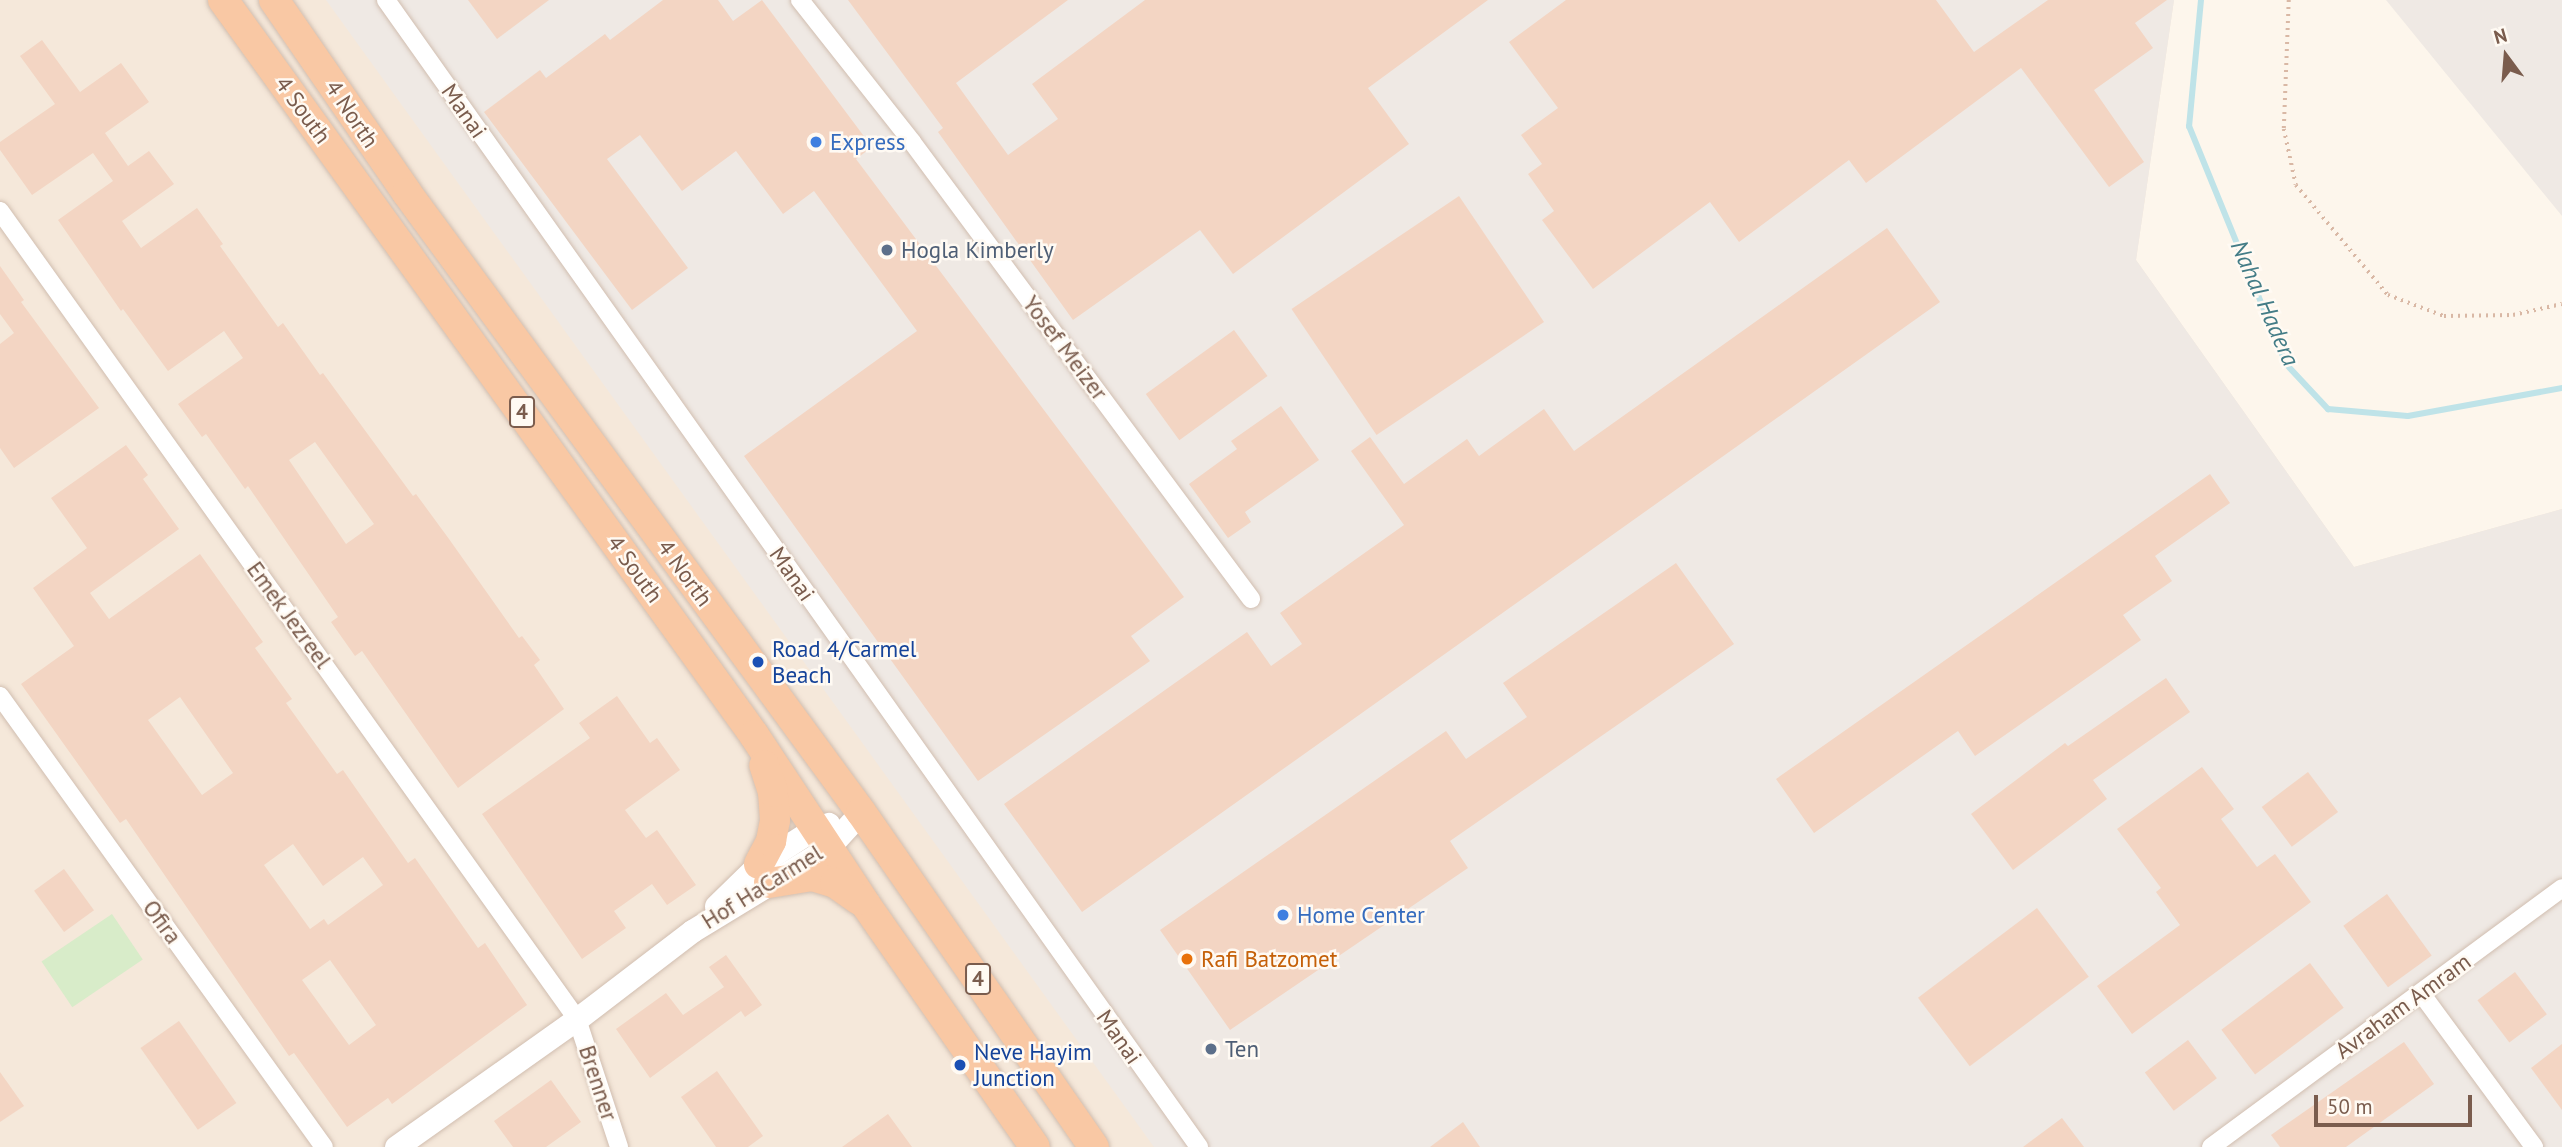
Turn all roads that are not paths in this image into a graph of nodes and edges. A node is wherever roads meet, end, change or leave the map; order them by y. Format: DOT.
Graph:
graph roads {
  1 [pos="223,0"];
  2 [pos="274,0"];
  3 [pos="800,0"];
  4 [pos="391,2"];
  5 [pos="0,211"];
  6 [pos="1251,599"];
  7 [pos="0,696"];
  8 [pos="754,735"];
  9 [pos="861,812"];
  10 [pos="821,838"];
  11 [pos="764,873"];
  12 [pos="2562,888"];
  13 [pos="866,905"];
  14 [pos="2421,993"];
  15 [pos="578,1019"];
  16 [pos="324,1147"];
  17 [pos="396,1147"];
  18 [pos="618,1147"];
  19 [pos="1035,1147"];
  20 [pos="1094,1147"];
  21 [pos="1199,1147"];
  22 [pos="2211,1147"];
  23 [pos="2535,1147"];
  1 -- 8 [label="highway, 4 South / 4"];
  2 -- 9 [label="highway, 4 North / 4"];
  3 -- 6 [label="street, Yosef Meizer"];
  4 -- 21 [label="street, Manai"];
  5 -- 15 [label="street, Emek Jezreel"];
  7 -- 16 [label="street, Ofira"];
  8 -- 10 [label="highway, 4 South / 4"];
  8 -- 11 [label="highway"];
  9 -- 10 [label="street, Hof HaCarmel"];
  9 -- 20 [label="highway, 4 North / 4"];
  10 -- 11 [label="street, Hof HaCarmel"];
  10 -- 13 [label="highway, 4 South / 4"];
  11 -- 13 [label="highway"];
  11 -- 15 [label="street, Hof HaCarmel"];
  12 -- 14 [label="street, Avraham Amram"];
  13 -- 19 [label="highway, 4 South / 4"];
  14 -- 22 [label="street, Avraham Amram"];
  14 -- 23 [label="street"];
  15 -- 17 [label="street, Hof HaCarmel"];
  15 -- 18 [label="street, Brenner"];
}
